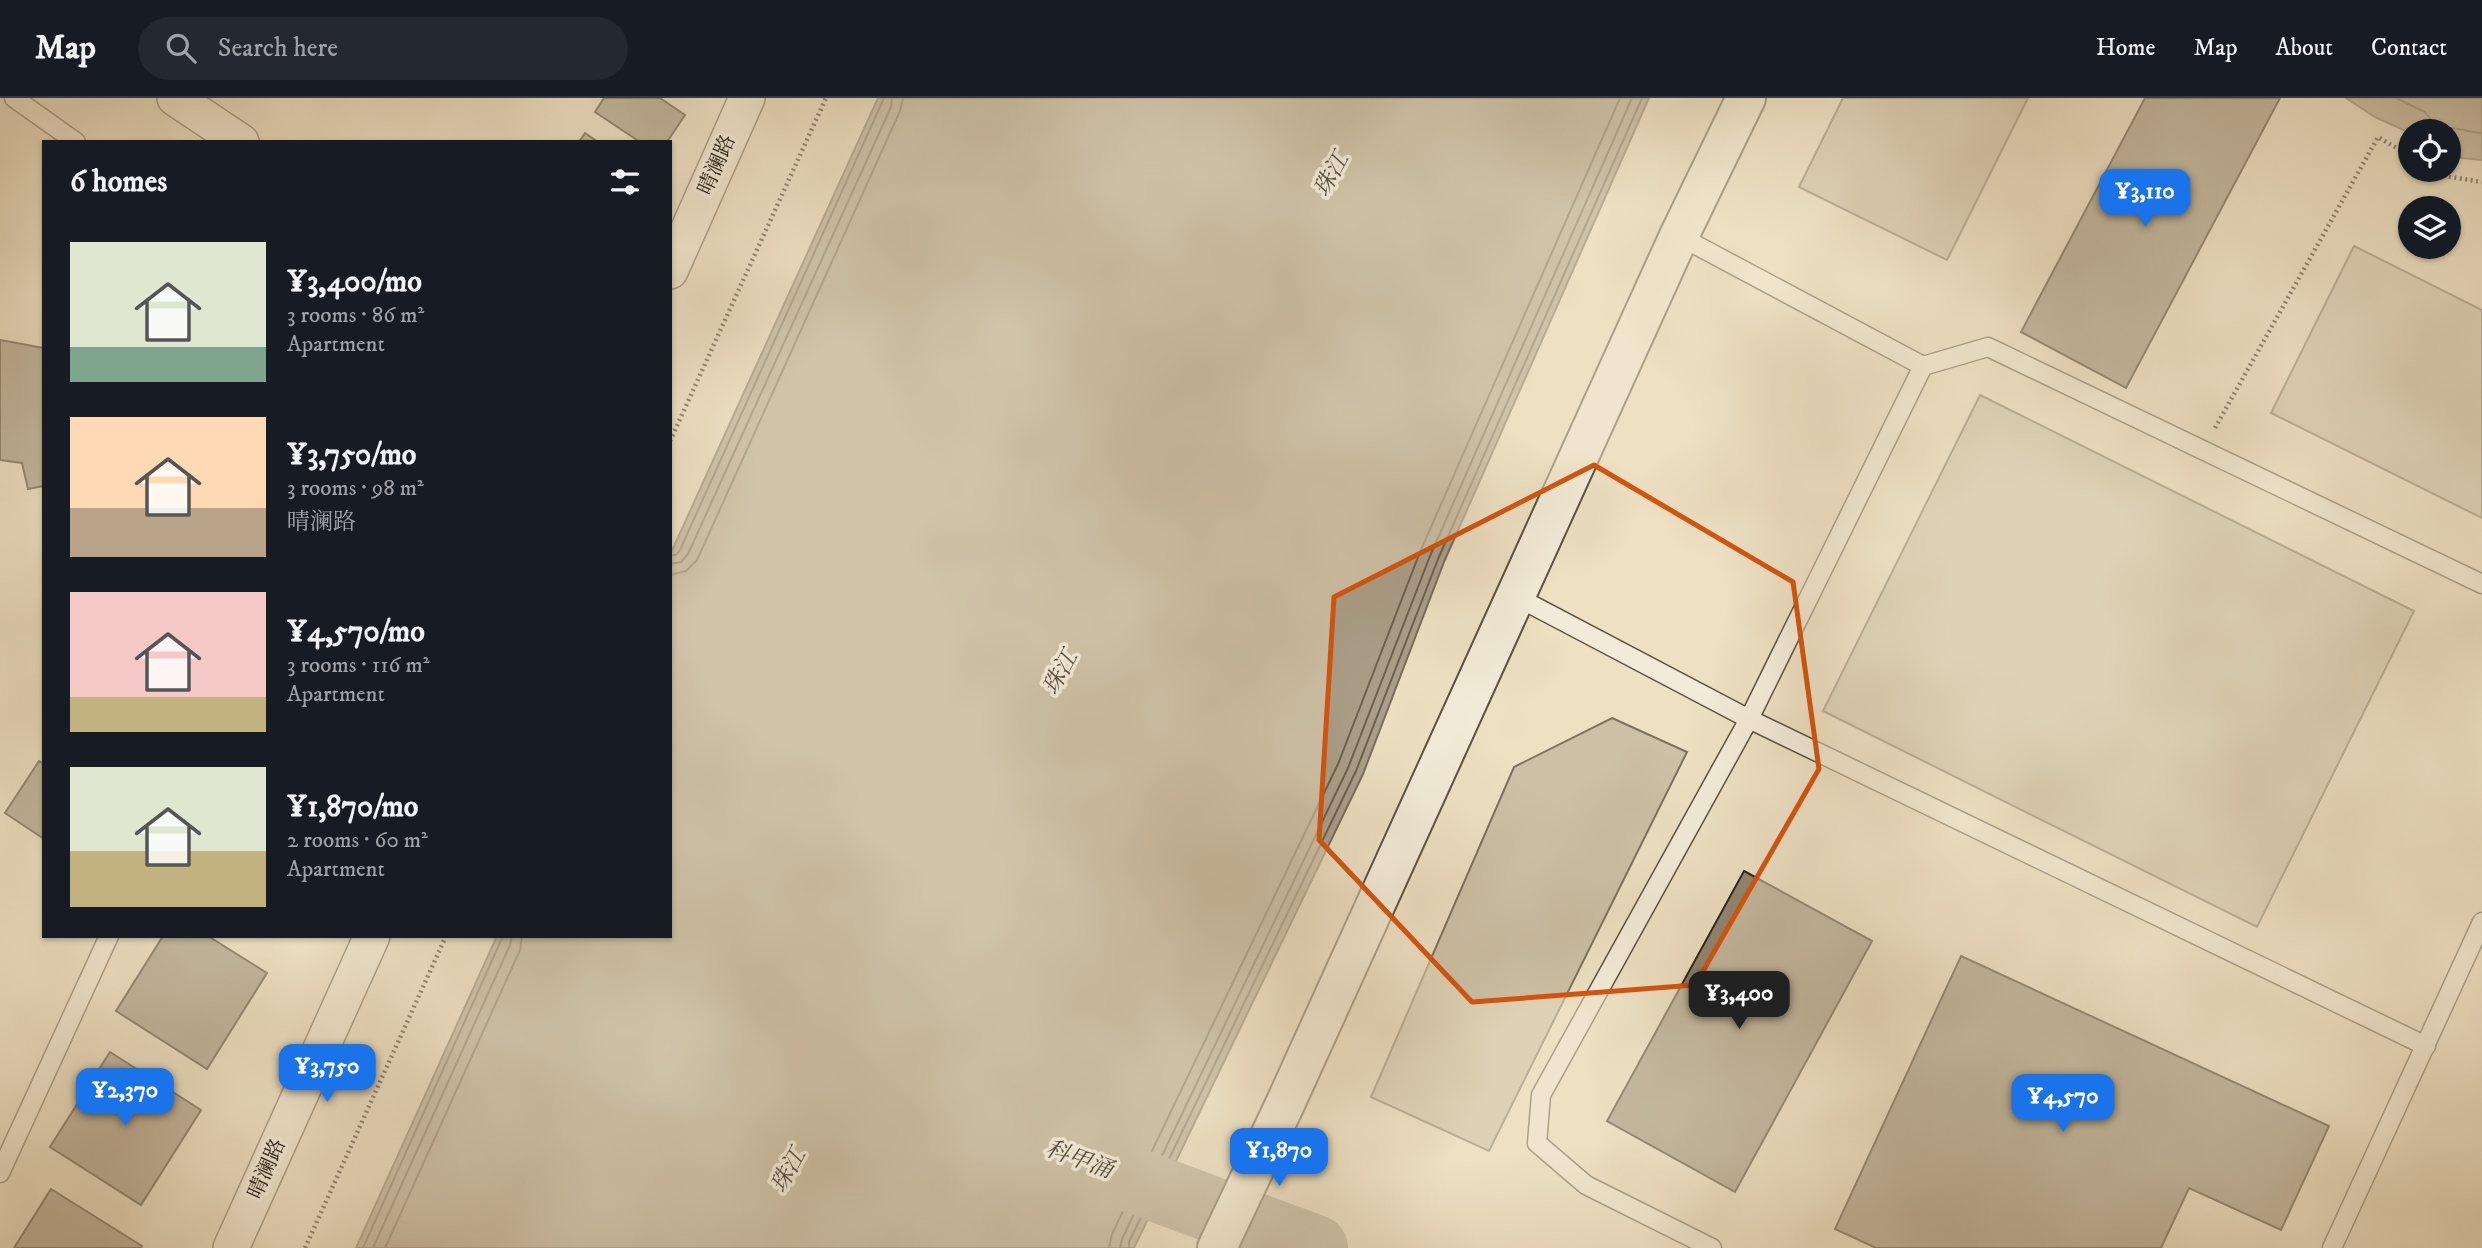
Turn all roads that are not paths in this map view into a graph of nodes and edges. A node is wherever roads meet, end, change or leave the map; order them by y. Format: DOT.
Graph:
graph roads {
  1 [pos="15,98"];
  2 [pos="175,98"];
  3 [pos="747,98"];
  4 [pos="1746,98"];
  5 [pos="73,140"];
  6 [pos="239,140"];
  7 [pos="1679,236"];
  8 [pos="672,267"];
  9 [pos="1923,366"];
  10 [pos="2482,584"];
  11 [pos="1515,596"];
  12 [pos="1749,719"];
  13 [pos="2482,922"];
  14 [pos="108,938"];
  15 [pos="371,938"];
  16 [pos="2426,1046"];
  17 [pos="0,1173"];
  18 [pos="232,1248"];
  19 [pos="1217,1248"];
  20 [pos="1712,1248"];
  21 [pos="2332,1248"];
  1 -- 5 [label="lane"];
  2 -- 6 [label="street"];
  3 -- 8 [label="street, 晴澜路"];
  4 -- 7 [label="street"];
  7 -- 9 [label="lane"];
  7 -- 11 [label="street"];
  9 -- 10 [label="lane"];
  9 -- 12 [label="lane"];
  11 -- 12 [label="lane"];
  11 -- 19 [label="street"];
  12 -- 16 [label="lane"];
  12 -- 20 [label="lane"];
  13 -- 16 [label="lane"];
  14 -- 17 [label="lane"];
  15 -- 18 [label="street, 晴澜路"];
  16 -- 21 [label="lane"];
}
